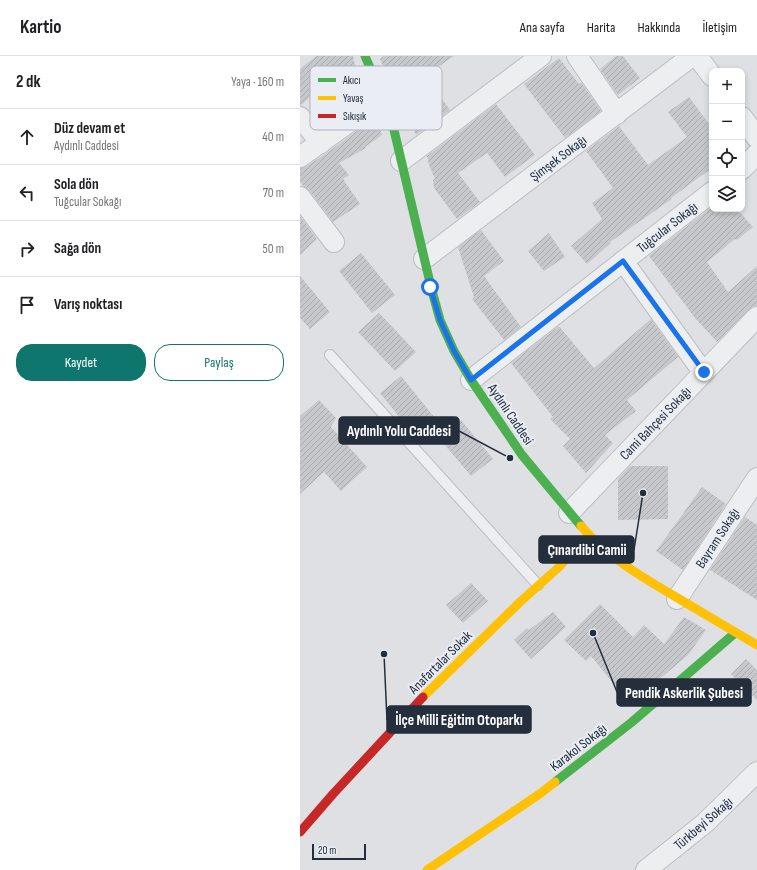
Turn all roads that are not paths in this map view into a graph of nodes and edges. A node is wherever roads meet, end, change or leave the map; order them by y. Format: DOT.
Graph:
graph roads {
  1 [pos="365,56"];
  2 [pos="541,56"];
  3 [pos="578,56"];
  4 [pos="692,56"];
  5 [pos="697,56"];
  6 [pos="369,66"];
  7 [pos="709,72"];
  8 [pos="617,114"];
  9 [pos="300,117"];
  10 [pos="745,121"];
  11 [pos="310,129"];
  12 [pos="310,130"];
  13 [pos="339,130"];
  14 [pos="394,130"];
  15 [pos="757,138"];
  16 [pos="321,143"];
  17 [pos="757,154"];
  18 [pos="300,157"];
  19 [pos="401,161"];
  20 [pos="745,166"];
  21 [pos="709,194"];
  22 [pos="300,197"];
  23 [pos="334,242"];
  24 [pos="424,259"];
  25 [pos="623,261"];
  26 [pos="757,317"];
  27 [pos="330,355"];
  28 [pos="704,372"];
  29 [pos="471,380"];
  30 [pos="757,478"];
  31 [pos="569,513"];
  32 [pos="589,535"];
  33 [pos="538,586"];
  34 [pos="677,599"];
  35 [pos="735,633"];
  36 [pos="757,646"];
  37 [pos="757,772"];
  38 [pos="300,832"];
  39 [pos="427,870"];
  40 [pos="646,870"];
  1 -- 6 [label="street, Aydınlı Caddesi"];
  2 -- 19 [label="street"];
  3 -- 8 [label="street"];
  4 -- 8 [label="street, Şimşek Sokağı"];
  5 -- 7 [label="street"];
  8 -- 24 [label="street, Şimşek Sokağı"];
  9 -- 11 [label="street"];
  10 -- 15 [label="street"];
  12 -- 16 [label="street"];
  13 -- 16 [label="street"];
  14 -- 19 [label="street, Aydınlı Caddesi"];
  16 -- 18 [label="street"];
  17 -- 20 [label="street"];
  19 -- 24 [label="street, Aydınlı Caddesi"];
  21 -- 25 [label="street, Tuğcular Sokağı"];
  22 -- 23 [label="street"];
  24 -- 29 [label="street, Aydınlı Caddesi"];
  25 -- 28 [label="street"];
  25 -- 29 [label="street, Tuğcular Sokağı"];
  26 -- 28 [label="street, Cami Bahçesi Sokağı"];
  27 -- 33 [label="lane"];
  28 -- 31 [label="street, Cami Bahçesi Sokağı"];
  29 -- 31 [label="street, Aydınlı Caddesi"];
  30 -- 34 [label="street, Bayram Sokağı"];
  31 -- 32 [label="street, Aydınlı Caddesi"];
  32 -- 33 [label="street, Anafartalar Sokak"];
  32 -- 34 [label="street, Aydınlı Caddesi"];
  33 -- 38 [label="street, Anafartalar Sokak"];
  34 -- 35 [label="street, Aydınlı Caddesi"];
  35 -- 36 [label="street, Aydınlı Caddesi"];
  35 -- 39 [label="street, Karakol Sokağı"];
  37 -- 40 [label="street, Türkbeyi Sokağı"];
}
